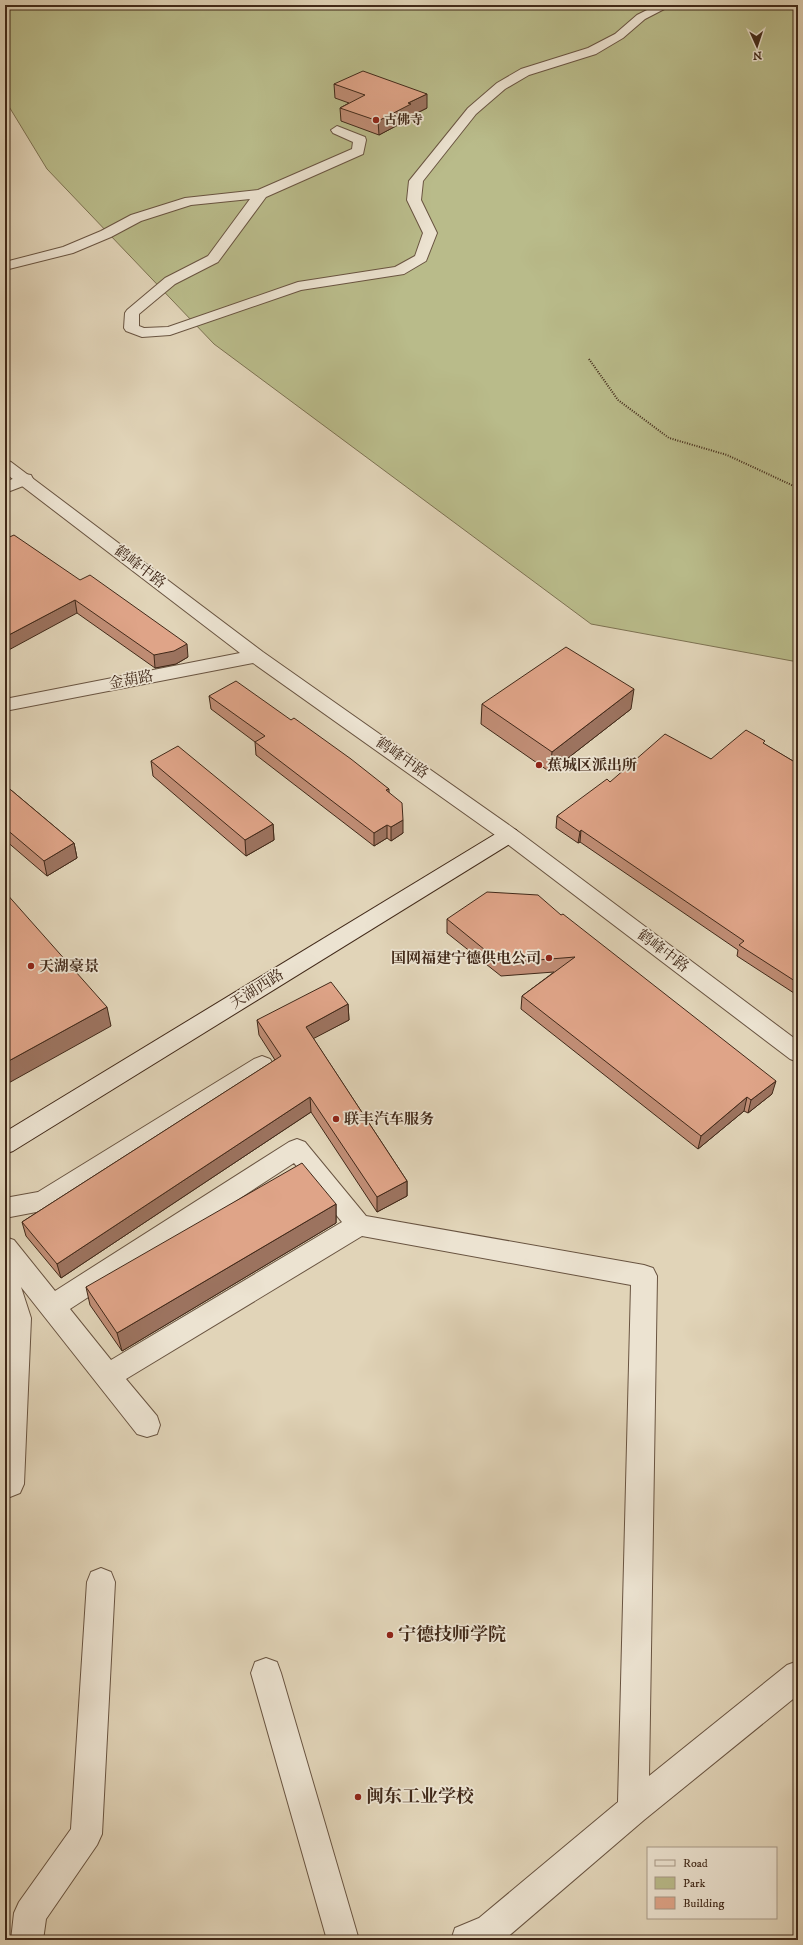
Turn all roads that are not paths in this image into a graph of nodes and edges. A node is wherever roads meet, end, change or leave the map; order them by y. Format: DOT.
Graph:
graph roads {
  1 [pos="666,5"];
  2 [pos="337,130"];
  3 [pos="261,194"];
  4 [pos="5,266"];
  5 [pos="5,464"];
  6 [pos="25,480"];
  7 [pos="5,488"];
  8 [pos="256,656"];
  9 [pos="5,705"];
  10 [pos="510,835"];
  11 [pos="798,1053"];
  12 [pos="262,1065"];
  13 [pos="5,1144"];
  14 [pos="5,1208"];
  15 [pos="359,1225"];
  16 [pos="5,1248"];
  17 [pos="5,1276"];
  18 [pos="52,1307"];
  19 [pos="107,1376"];
  20 [pos="147,1425"];
  21 [pos="10,1484"];
  22 [pos="101,1582"];
  23 [pos="266,1673"];
  24 [pos="798,1676"];
  25 [pos="633,1809"];
  26 [pos="27,1940"];
  27 [pos="343,1940"];
  28 [pos="467,1940"];
  1 -- 3 [label="street"];
  2 -- 3 [label="street"];
  3 -- 4 [label="street"];
  5 -- 6 [label="street, 鹤峰中路"];
  6 -- 7 [label="street"];
  6 -- 8 [label="street, 鹤峰中路"];
  8 -- 9 [label="street, 金葫路"];
  8 -- 10 [label="street, 鹤峰中路"];
  10 -- 11 [label="street, 鹤峰中路"];
  10 -- 13 [label="street, 天湖西路"];
  12 -- 14 [label="street"];
  15 -- 18 [label="street"];
  15 -- 19 [label="street"];
  15 -- 25 [label="street"];
  16 -- 18 [label="street"];
  17 -- 21 [label="street"];
  18 -- 19 [label="street"];
  19 -- 20 [label="street"];
  22 -- 26 [label="street"];
  23 -- 27 [label="street"];
  24 -- 25 [label="street"];
  25 -- 28 [label="street"];
}
